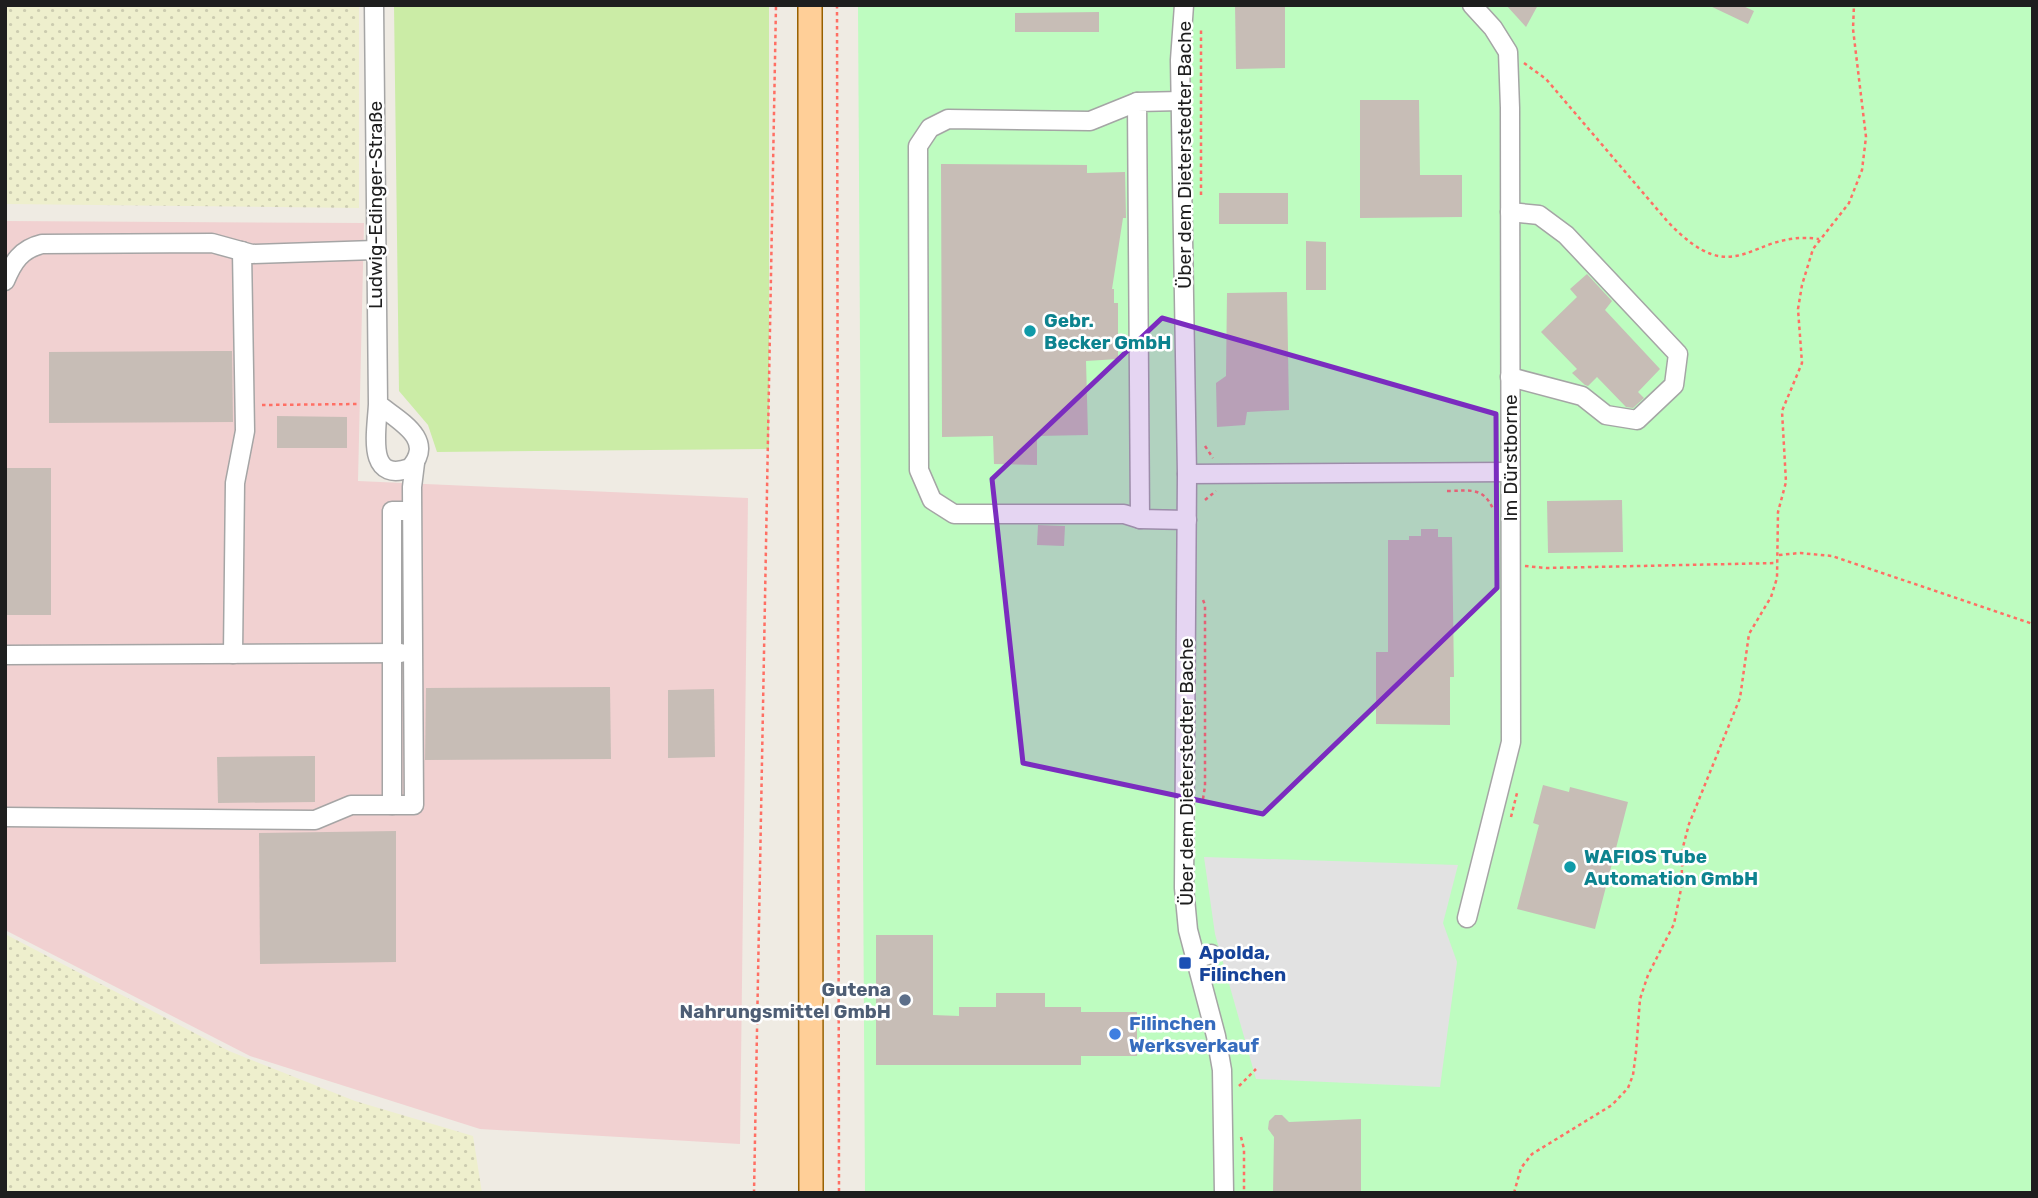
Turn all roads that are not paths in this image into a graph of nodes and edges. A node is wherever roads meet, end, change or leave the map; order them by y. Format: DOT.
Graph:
graph roads {
  1 [pos="374,5"];
  2 [pos="810,5"];
  3 [pos="1184,5"];
  4 [pos="1472,5"];
  5 [pos="1181,101"];
  6 [pos="1137,103"];
  7 [pos="1510,212"];
  8 [pos="375,250"];
  9 [pos="242,251"];
  10 [pos="5,281"];
  11 [pos="1510,377"];
  12 [pos="378,404"];
  13 [pos="415,463"];
  14 [pos="1187,474"];
  15 [pos="1509,478"];
  16 [pos="1528,484"];
  17 [pos="412,511"];
  18 [pos="1140,519"];
  19 [pos="1187,520"];
  20 [pos="414,652"];
  21 [pos="233,653"];
  22 [pos="392,653"];
  23 [pos="5,654"];
  24 [pos="392,805"];
  25 [pos="5,817"];
  26 [pos="1466,918"];
  27 [pos="811,1193"];
  28 [pos="1224,1193"];
  1 -- 8 [label="street, Ludwig-Edinger-Straße"];
  2 -- 27 [label="main road"];
  3 -- 5 [label="street, Über dem Dieterstedter Bache"];
  4 -- 7 [label="street, Im Dürstborne"];
  5 -- 6 [label="street"];
  5 -- 14 [label="street, Über dem Dieterstedter Bache"];
  6 -- 18 [label="street"];
  6 -- 18 [label="street"];
  7 -- 11 [label="street, Im Dürstborne"];
  7 -- 11 [label="street"];
  8 -- 9 [label="street"];
  8 -- 12 [label="street, Ludwig-Edinger-Straße"];
  9 -- 10 [label="street"];
  9 -- 21 [label="street"];
  11 -- 15 [label="street, Im Dürstborne"];
  12 -- 13 [label="street"];
  12 -- 13 [label="street, Ludwig-Edinger-Straße"];
  13 -- 17 [label="street"];
  14 -- 15 [label="street"];
  14 -- 19 [label="street, Über dem Dieterstedter Bache"];
  15 -- 16 [label="street"];
  15 -- 26 [label="street, Im Dürstborne"];
  17 -- 20 [label="street"];
  17 -- 22 [label="street"];
  18 -- 19 [label="street"];
  19 -- 28 [label="street, Über dem Dieterstedter Bache"];
  20 -- 22 [label="street"];
  20 -- 24 [label="street"];
  21 -- 22 [label="street"];
  21 -- 23 [label="street"];
  22 -- 24 [label="street"];
  24 -- 25 [label="street"];
}
